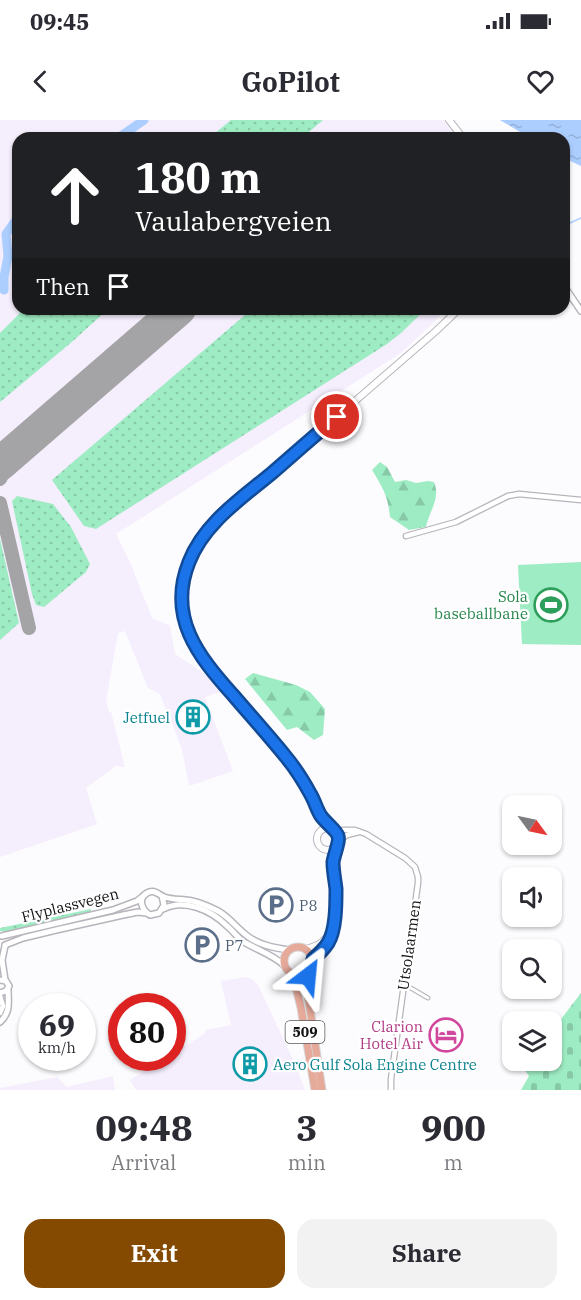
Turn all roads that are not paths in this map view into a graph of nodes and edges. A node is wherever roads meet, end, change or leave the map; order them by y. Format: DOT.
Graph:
graph roads {
  1 [pos="449,120"];
  2 [pos="458,132"];
  3 [pos="570,295"];
  4 [pos="581,311"];
  5 [pos="450,315"];
  6 [pos="453,315"];
  7 [pos="443,324"];
  8 [pos="581,500"];
  9 [pos="406,536"];
  10 [pos="320,815"];
  11 [pos="333,829"];
  12 [pos="360,832"];
  13 [pos="318,834"];
  14 [pos="337,844"];
  15 [pos="323,848"];
  16 [pos="333,863"];
  17 [pos="144,896"];
  18 [pos="162,896"];
  19 [pos="163,909"];
  20 [pos="147,914"];
  21 [pos="333,927"];
  22 [pos="1,936"];
  23 [pos="3,947"];
  24 [pos="306,949"];
  25 [pos="289,950"];
  26 [pos="313,959"];
  27 [pos="285,966"];
  28 [pos="309,970"];
  29 [pos="293,975"];
  30 [pos="3,980"];
  31 [pos="404,986"];
  32 [pos="8,989"];
  33 [pos="0,994"];
  34 [pos="428,998"];
  35 [pos="0,1013"];
  36 [pos="0,1022"];
  37 [pos="315,1090"];
  38 [pos="322,1090"];
  39 [pos="391,1090"];
  1 -- 2 [label="main road"];
  3 -- 4 [label="street"];
  5 -- 7 [label="main road"];
  6 -- 7 [label="main road"];
  7 -- 10 [label="main road"];
  8 -- 9 [label="street"];
  10 -- 11 [label="main road"];
  10 -- 13 [label="main road"];
  11 -- 12 [label="street, Utsolaarmen"];
  11 -- 13 [label="main road"];
  11 -- 14 [label="main road"];
  12 -- 14 [label="street"];
  12 -- 31 [label="street, Utsolaarmen"];
  13 -- 15 [label="main road"];
  14 -- 15 [label="main road"];
  14 -- 16 [label="main road"];
  15 -- 16 [label="main road"];
  16 -- 21 [label="main road"];
  17 -- 18 [label="street"];
  17 -- 20 [label="street"];
  17 -- 22 [label="street, Flyplassvegen"];
  18 -- 19 [label="street"];
  18 -- 25 [label="street"];
  19 -- 20 [label="street"];
  19 -- 27 [label="street"];
  20 -- 23 [label="street, Flyplassvegen"];
  21 -- 24 [label="main road"];
  21 -- 26 [label="main road"];
  22 -- 23 [label="street, Flyplassvegen"];
  23 -- 30 [label="street, Flyplassvegen"];
  24 -- 25 [label="highway"];
  24 -- 26 [label="highway"];
  25 -- 27 [label="highway"];
  26 -- 28 [label="highway, 509"];
  27 -- 29 [label="highway, 509"];
  28 -- 29 [label="highway"];
  28 -- 38 [label="highway, 509"];
  29 -- 37 [label="highway, 509"];
  30 -- 32 [label="street, Flyplassvegen"];
  31 -- 34 [label="street"];
  31 -- 39 [label="street, Utsolaarmen"];
  32 -- 33 [label="street"];
  32 -- 36 [label="street, Flyplassvegen"];
  33 -- 35 [label="street"];
}
